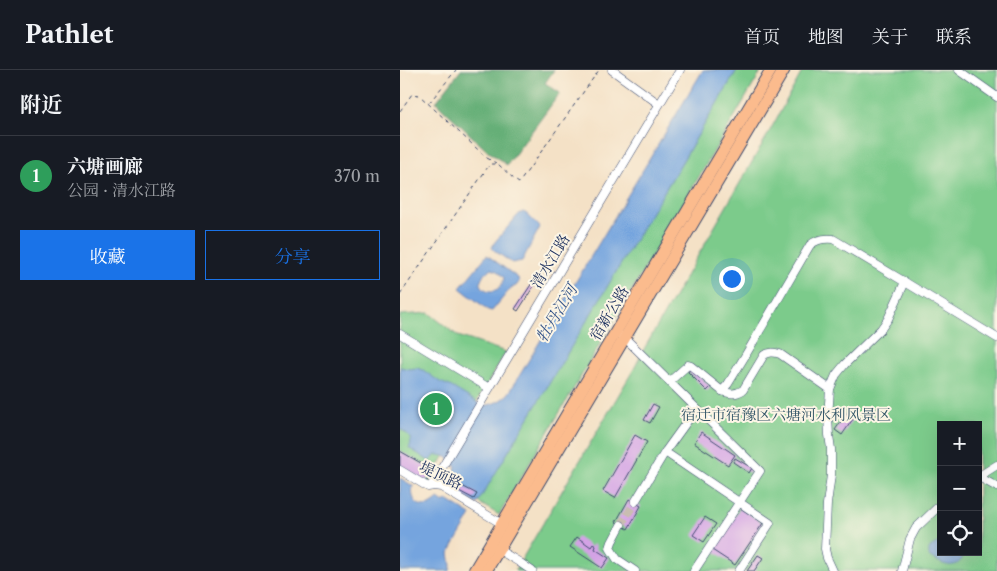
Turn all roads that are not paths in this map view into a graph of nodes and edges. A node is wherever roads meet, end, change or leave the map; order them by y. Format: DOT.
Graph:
graph roads {
  1 [pos="612,70"];
  2 [pos="680,70"];
  3 [pos="772,70"];
  4 [pos="784,70"];
  5 [pos="959,70"];
  6 [pos="997,97"];
  7 [pos="660,104"];
  8 [pos="905,282"];
  9 [pos="400,334"];
  10 [pos="620,336"];
  11 [pos="997,338"];
  12 [pos="669,382"];
  13 [pos="490,388"];
  14 [pos="830,389"];
  15 [pos="722,391"];
  16 [pos="696,408"];
  17 [pos="665,452"];
  18 [pos="997,465"];
  19 [pos="400,470"];
  20 [pos="982,474"];
  21 [pos="982,479"];
  22 [pos="431,486"];
  23 [pos="997,487"];
  24 [pos="635,502"];
  25 [pos="740,502"];
  26 [pos="937,508"];
  27 [pos="497,521"];
  28 [pos="621,525"];
  29 [pos="499,550"];
  30 [pos="482,568"];
  31 [pos="531,570"];
  32 [pos="635,571"];
  33 [pos="694,571"];
  34 [pos="739,571"];
  35 [pos="833,571"];
  36 [pos="902,571"];
  1 -- 7 [label="street"];
  2 -- 7 [label="street, 清水江路"];
  3 -- 10 [label="highway, 宿新公路"];
  4 -- 10 [label="highway, 宿新公路"];
  5 -- 6 [label="street"];
  7 -- 13 [label="street, 清水江路"];
  8 -- 11 [label="street"];
  8 -- 14 [label="street"];
  8 -- 15 [label="street"];
  9 -- 13 [label="street"];
  10 -- 12 [label="street"];
  10 -- 29 [label="highway, 宿新公路"];
  10 -- 30 [label="highway, 宿新公路"];
  12 -- 15 [label="street"];
  12 -- 16 [label="street"];
  13 -- 22 [label="street, 清水江路"];
  14 -- 15 [label="street"];
  14 -- 35 [label="street"];
  16 -- 17 [label="street"];
  16 -- 25 [label="street"];
  17 -- 24 [label="street"];
  17 -- 25 [label="street"];
  18 -- 20 [label="street"];
  19 -- 22 [label="street, 堤顶路"];
  21 -- 23 [label="street"];
  22 -- 27 [label="street, 堤顶路"];
  25 -- 33 [label="street"];
  25 -- 34 [label="street"];
  26 -- 36 [label="street"];
  28 -- 32 [label="street"];
  29 -- 30 [label="highway, 宿新公路"];
  29 -- 31 [label="street"];
}
